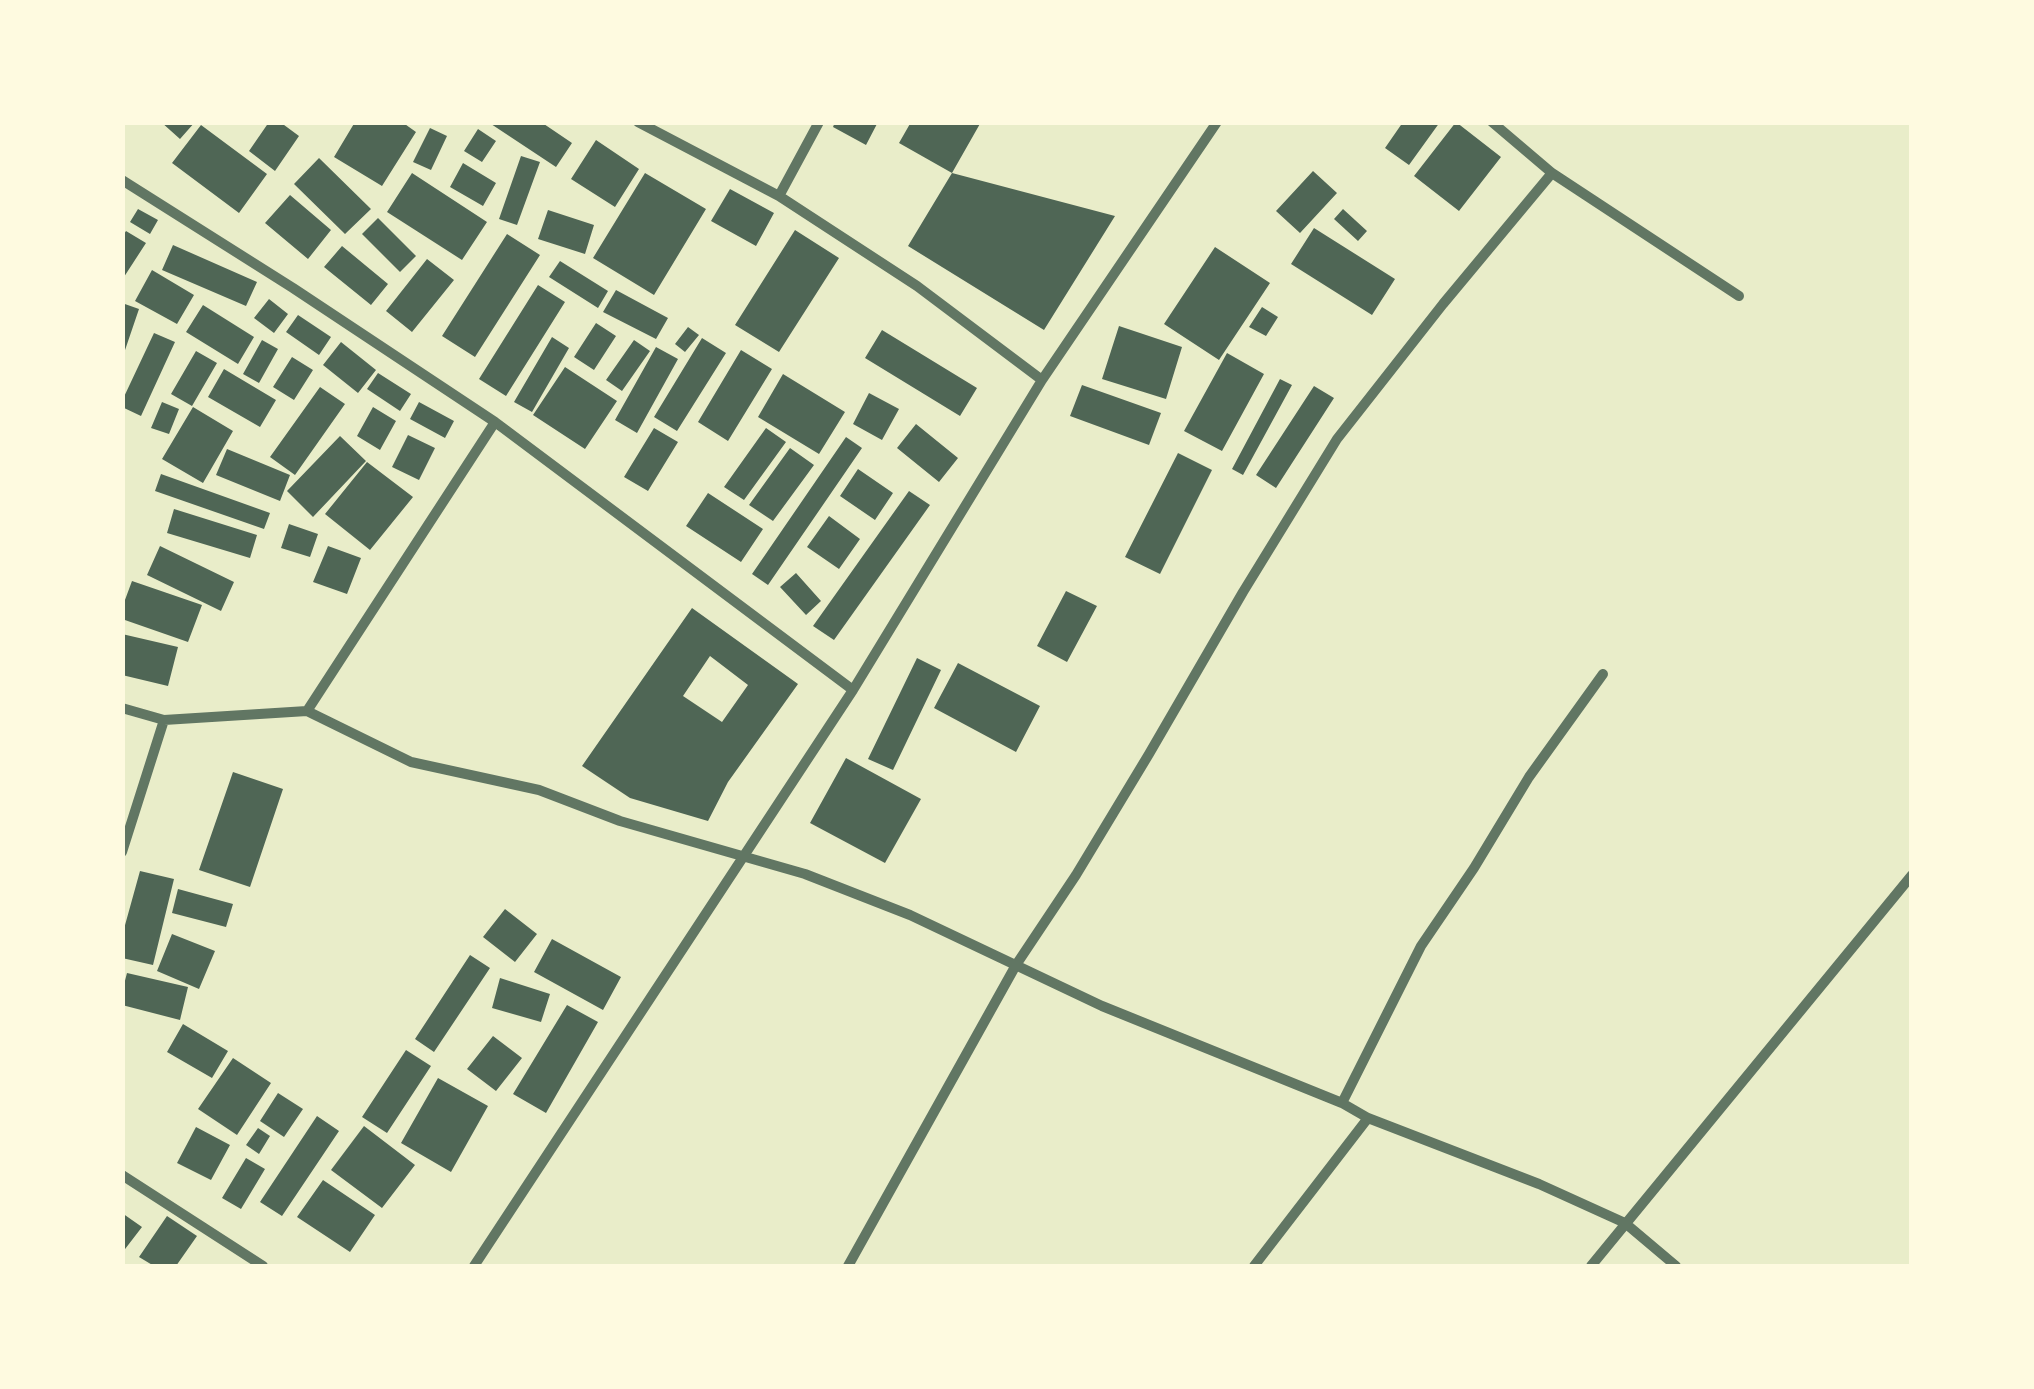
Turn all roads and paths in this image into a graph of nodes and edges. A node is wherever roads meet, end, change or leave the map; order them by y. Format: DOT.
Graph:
graph roads {
  1 [pos="638,122"];
  2 [pos="819,122"];
  3 [pos="1199,122"];
  4 [pos="1492,122"];
  5 [pos="1214,127"];
  6 [pos="1552,173"];
  7 [pos="122,180"];
  8 [pos="779,196"];
  9 [pos="1740,296"];
  10 [pos="1042,380"];
  11 [pos="495,422"];
  12 [pos="1604,674"];
  13 [pos="853,690"];
  14 [pos="122,708"];
  15 [pos="307,711"];
  16 [pos="164,720"];
  17 [pos="122,852"];
  18 [pos="744,856"];
  19 [pos="1912,875"];
  20 [pos="1016,965"];
  21 [pos="1342,1103"];
  22 [pos="1368,1118"];
  23 [pos="122,1174"];
  24 [pos="1625,1224"];
  25 [pos="263,1266"];
  26 [pos="474,1266"];
  27 [pos="848,1266"];
  28 [pos="1254,1266"];
  29 [pos="1591,1266"];
  30 [pos="1676,1266"];
  1 -- 8 [label="street"];
  2 -- 8 [label="street"];
  3 -- 5 [label="street"];
  4 -- 6 [label="street"];
  5 -- 10 [label="street"];
  6 -- 9 [label="street"];
  6 -- 20 [label="street"];
  7 -- 11 [label="street"];
  8 -- 10 [label="street"];
  10 -- 13 [label="street"];
  11 -- 13 [label="street"];
  11 -- 15 [label="street"];
  12 -- 21 [label="street"];
  13 -- 18 [label="street"];
  14 -- 16 [label="street"];
  15 -- 16 [label="street"];
  15 -- 18 [label="street"];
  16 -- 17 [label="street"];
  18 -- 20 [label="street"];
  18 -- 26 [label="street"];
  19 -- 24 [label="street"];
  20 -- 21 [label="street"];
  20 -- 27 [label="street"];
  21 -- 22 [label="street"];
  22 -- 24 [label="street"];
  22 -- 28 [label="street"];
  23 -- 25 [label="street"];
  24 -- 29 [label="street"];
  24 -- 30 [label="street"];
}
